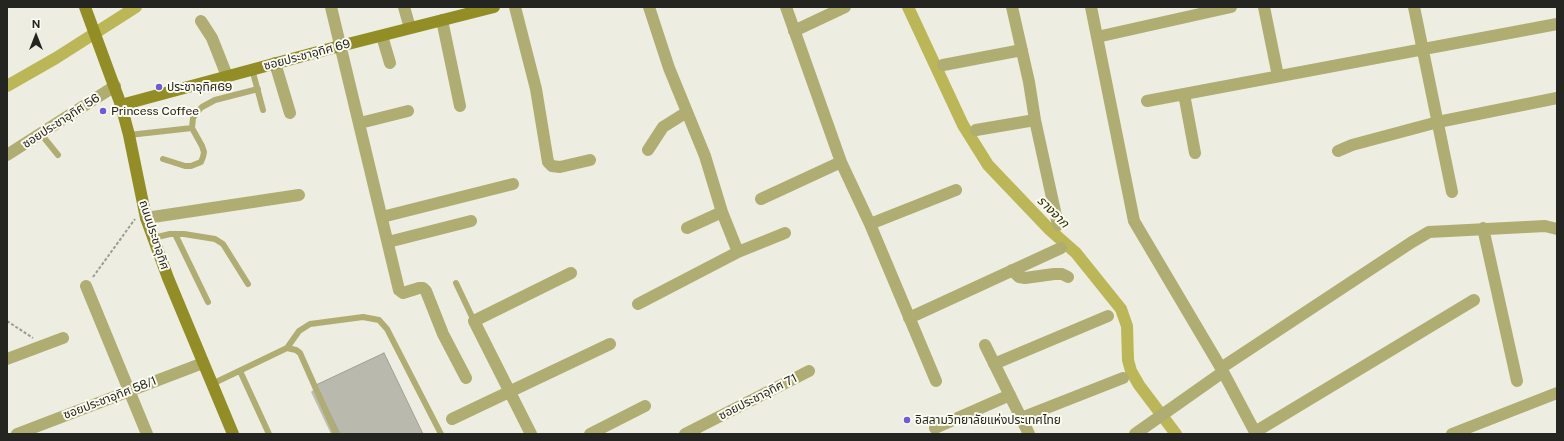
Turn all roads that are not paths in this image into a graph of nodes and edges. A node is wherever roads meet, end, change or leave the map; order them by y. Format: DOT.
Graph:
graph roads {
  1 [pos="331,7"];
  2 [pos="404,7"];
  3 [pos="494,7"];
  4 [pos="515,7"];
  5 [pos="649,7"];
  6 [pos="786,7"];
  7 [pos="845,7"];
  8 [pos="1012,7"];
  9 [pos="1090,7"];
  10 [pos="1231,7"];
  11 [pos="1264,7"];
  12 [pos="1414,7"];
  13 [pos="86,10"];
  14 [pos="442,20"];
  15 [pos="201,21"];
  16 [pos="1557,24"];
  17 [pos="410,28"];
  18 [pos="794,31"];
  19 [pos="382,36"];
  20 [pos="1097,37"];
  21 [pos="340,46"];
  22 [pos="1022,50"];
  23 [pos="1424,50"];
  24 [pos="275,63"];
  25 [pos="390,63"];
  26 [pos="943,64"];
  27 [pos="252,69"];
  28 [pos="226,76"];
  29 [pos="1278,76"];
  30 [pos="115,86"];
  31 [pos="258,89"];
  32 [pos="1184,94"];
  33 [pos="1557,98"];
  34 [pos="1147,101"];
  35 [pos="122,105"];
  36 [pos="460,106"];
  37 [pos="263,110"];
  38 [pos="408,111"];
  39 [pos="687,112"];
  40 [pos="290,113"];
  41 [pos="1035,120"];
  42 [pos="1438,122"];
  43 [pos="360,123"];
  44 [pos="192,128"];
  45 [pos="976,130"];
  46 [pos="41,134"];
  47 [pos="129,135"];
  48 [pos="648,150"];
  49 [pos="1338,151"];
  50 [pos="1194,153"];
  51 [pos="7,155"];
  52 [pos="58,155"];
  53 [pos="163,159"];
  54 [pos="590,160"];
  55 [pos="841,162"];
  56 [pos="512,184"];
  57 [pos="956,190"];
  58 [pos="1452,192"];
  59 [pos="299,195"];
  60 [pos="761,199"];
  61 [pos="722,212"];
  62 [pos="145,214"];
  63 [pos="382,217"];
  64 [pos="471,221"];
  65 [pos="870,224"];
  66 [pos="1058,224"];
  67 [pos="688,228"];
  68 [pos="1483,228"];
  69 [pos="1557,229"];
  70 [pos="785,233"];
  71 [pos="176,234"];
  72 [pos="153,238"];
  73 [pos="388,242"];
  74 [pos="1061,248"];
  75 [pos="738,252"];
  76 [pos="1012,270"];
  77 [pos="571,273"];
  78 [pos="1068,277"];
  79 [pos="456,283"];
  80 [pos="248,284"];
  81 [pos="86,286"];
  82 [pos="1474,300"];
  83 [pos="208,302"];
  84 [pos="638,304"];
  85 [pos="1108,316"];
  86 [pos="909,318"];
  87 [pos="474,321"];
  88 [pos="63,338"];
  89 [pos="610,344"];
  90 [pos="985,345"];
  91 [pos="287,348"];
  92 [pos="7,359"];
  93 [pos="203,363"];
  94 [pos="994,364"];
  95 [pos="1222,370"];
  96 [pos="240,371"];
  97 [pos="809,371"];
  98 [pos="466,378"];
  99 [pos="1123,378"];
  100 [pos="936,381"];
  101 [pos="1517,381"];
  102 [pos="212,384"];
  103 [pos="130,390"];
  104 [pos="510,392"];
  105 [pos="1557,393"];
  106 [pos="1010,395"];
  107 [pos="645,406"];
  108 [pos="1021,418"];
  109 [pos="452,419"];
  110 [pos="935,428"];
  111 [pos="1138,432"];
  112 [pos="1256,433"];
  113 [pos="17,434"];
  114 [pos="147,434"];
  115 [pos="233,434"];
  116 [pos="269,434"];
  117 [pos="336,434"];
  118 [pos="441,434"];
  119 [pos="531,434"];
  120 [pos="590,434"];
  121 [pos="685,434"];
  122 [pos="1028,434"];
  123 [pos="1452,434"];
  1 -- 21 [label="street"];
  2 -- 17 [label="street"];
  3 -- 14 [label="main road, ซอยประชาอุทิศ 69"];
  4 -- 54 [label="street"];
  5 -- 39 [label="street"];
  6 -- 18 [label="street"];
  7 -- 18 [label="street"];
  8 -- 22 [label="street"];
  9 -- 20 [label="street"];
  10 -- 20 [label="street"];
  11 -- 29 [label="street"];
  12 -- 23 [label="street"];
  13 -- 30 [label="main road, ถนนประชาอุทิศ"];
  14 -- 17 [label="main road, ซอยประชาอุทิศ 69"];
  14 -- 36 [label="street"];
  15 -- 28 [label="street"];
  16 -- 23 [label="street"];
  17 -- 19 [label="main road, ซอยประชาอุทิศ 69"];
  18 -- 55 [label="street"];
  19 -- 21 [label="main road, ซอยประชาอุทิศ 69"];
  19 -- 25 [label="street"];
  20 -- 95 [label="street"];
  21 -- 24 [label="main road, ซอยประชาอุทิศ 69"];
  21 -- 43 [label="street"];
  22 -- 26 [label="street"];
  22 -- 41 [label="street"];
  23 -- 29 [label="street"];
  23 -- 42 [label="street"];
  24 -- 27 [label="main road, ซอยประชาอุทิศ 69"];
  24 -- 40 [label="street"];
  27 -- 28 [label="main road, ซอยประชาอุทิศ 69"];
  27 -- 31 [label="lane"];
  28 -- 35 [label="main road, ซอยประชาอุทิศ 69"];
  29 -- 32 [label="street"];
  30 -- 35 [label="main road, ถนนประชาอุทิศ"];
  30 -- 46 [label="street, ซอยประชาอุทิศ 56"];
  31 -- 37 [label="lane"];
  31 -- 44 [label="lane"];
  32 -- 34 [label="street"];
  32 -- 50 [label="street"];
  33 -- 42 [label="street"];
  35 -- 47 [label="main road, ถนนประชาอุทิศ"];
  38 -- 43 [label="street"];
  39 -- 48 [label="street"];
  39 -- 61 [label="street"];
  41 -- 45 [label="street"];
  41 -- 66 [label="street"];
  42 -- 49 [label="street"];
  42 -- 58 [label="street"];
  43 -- 63 [label="street"];
  44 -- 47 [label="lane"];
  44 -- 53 [label="lane"];
  46 -- 51 [label="street, ซอยประชาอุทิศ 56"];
  46 -- 52 [label="lane"];
  47 -- 62 [label="main road, ถนนประชาอุทิศ"];
  55 -- 60 [label="street"];
  55 -- 65 [label="street"];
  56 -- 63 [label="street"];
  57 -- 65 [label="street"];
  59 -- 62 [label="street"];
  61 -- 67 [label="street"];
  61 -- 75 [label="street"];
  62 -- 72 [label="main road, ถนนประชาอุทิศ"];
  63 -- 73 [label="street"];
  64 -- 73 [label="street"];
  65 -- 86 [label="street"];
  68 -- 69 [label="street"];
  68 -- 95 [label="street"];
  68 -- 101 [label="street"];
  70 -- 75 [label="street"];
  71 -- 72 [label="lane"];
  71 -- 80 [label="lane"];
  71 -- 83 [label="lane"];
  72 -- 93 [label="main road, ถนนประชาอุทิศ"];
  73 -- 98 [label="street"];
  74 -- 76 [label="street"];
  75 -- 84 [label="street"];
  76 -- 78 [label="street"];
  76 -- 86 [label="street"];
  77 -- 87 [label="street"];
  79 -- 87 [label="lane"];
  81 -- 103 [label="street"];
  82 -- 112 [label="street"];
  85 -- 94 [label="street"];
  86 -- 100 [label="street"];
  87 -- 104 [label="street"];
  88 -- 92 [label="street"];
  89 -- 104 [label="street"];
  90 -- 94 [label="street"];
  91 -- 96 [label="lane"];
  91 -- 117 [label="lane"];
  91 -- 118 [label="lane"];
  93 -- 102 [label="main road, ถนนประชาอุทิศ"];
  93 -- 103 [label="street, ซอยประชาอุทิศ 58/1"];
  94 -- 106 [label="street"];
  95 -- 111 [label="street"];
  95 -- 112 [label="street"];
  96 -- 102 [label="lane"];
  96 -- 116 [label="lane"];
  97 -- 121 [label="street, ซอยประชาอุทิศ 71"];
  99 -- 108 [label="street"];
  102 -- 115 [label="main road, ถนนประชาอุทิศ"];
  103 -- 113 [label="street, ซอยประชาอุทิศ 58/1"];
  103 -- 114 [label="street"];
  104 -- 109 [label="street"];
  104 -- 119 [label="street"];
  105 -- 123 [label="street"];
  106 -- 108 [label="street"];
  106 -- 110 [label="street"];
  107 -- 120 [label="street"];
  108 -- 122 [label="street"];
}
